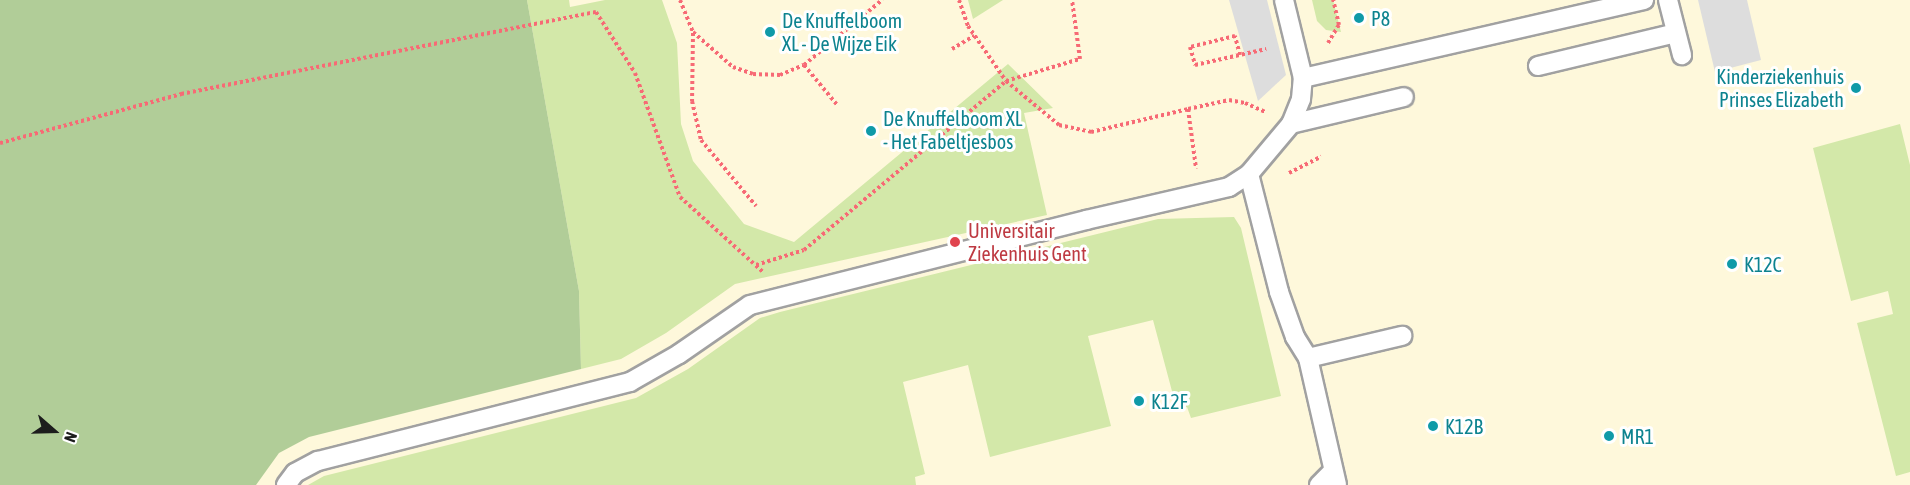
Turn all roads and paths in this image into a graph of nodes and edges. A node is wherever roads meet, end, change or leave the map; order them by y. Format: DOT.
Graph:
graph roads {
  1 [pos="680,0"];
  2 [pos="882,0"];
  3 [pos="959,0"];
  4 [pos="1072,0"];
  5 [pos="1284,0"];
  6 [pos="1333,0"];
  7 [pos="1644,0"];
  8 [pos="1668,0"];
  9 [pos="693,32"];
  10 [pos="1676,33"];
  11 [pos="974,36"];
  12 [pos="1329,42"];
  13 [pos="1294,43"];
  14 [pos="952,49"];
  15 [pos="1240,55"];
  16 [pos="1682,55"];
  17 [pos="804,65"];
  18 [pos="1538,66"];
  19 [pos="1303,78"];
  20 [pos="1006,81"];
  21 [pos="1404,97"];
  22 [pos="838,106"];
  23 [pos="1188,109"];
  24 [pos="1291,124"];
  25 [pos="0,143"];
  26 [pos="1249,174"];
  27 [pos="1201,195"];
  28 [pos="756,206"];
  29 [pos="756,265"];
  30 [pos="786,295"];
  31 [pos="1402,336"];
  32 [pos="1308,358"];
  33 [pos="1335,478"];
  34 [pos="286,485"];
  35 [pos="1319,485"];
  1 -- 9 [label="path"];
  2 -- 17 [label="path"];
  3 -- 11 [label="path"];
  4 -- 20 [label="path"];
  5 -- 13 [label="lane"];
  6 -- 12 [label="path"];
  7 -- 19 [label="lane"];
  8 -- 10 [label="lane"];
  9 -- 17 [label="path"];
  9 -- 28 [label="path"];
  10 -- 16 [label="lane"];
  10 -- 18 [label="lane"];
  11 -- 14 [label="path"];
  11 -- 20 [label="path"];
  13 -- 15 [label="path"];
  13 -- 19 [label="lane"];
  15 -- 15 [label="path"];
  17 -- 22 [label="path"];
  19 -- 24 [label="lane"];
  20 -- 23 [label="path"];
  20 -- 29 [label="path"];
  21 -- 24 [label="lane"];
  23 -- 24 [label="path"];
  23 -- 27 [label="path"];
  24 -- 26 [label="lane"];
  25 -- 29 [label="path"];
  26 -- 27 [label="lane"];
  26 -- 32 [label="lane"];
  27 -- 30 [label="lane"];
  29 -- 30 [label="path"];
  30 -- 34 [label="lane"];
  31 -- 32 [label="lane"];
  32 -- 33 [label="lane"];
  33 -- 35 [label="lane"];
}
